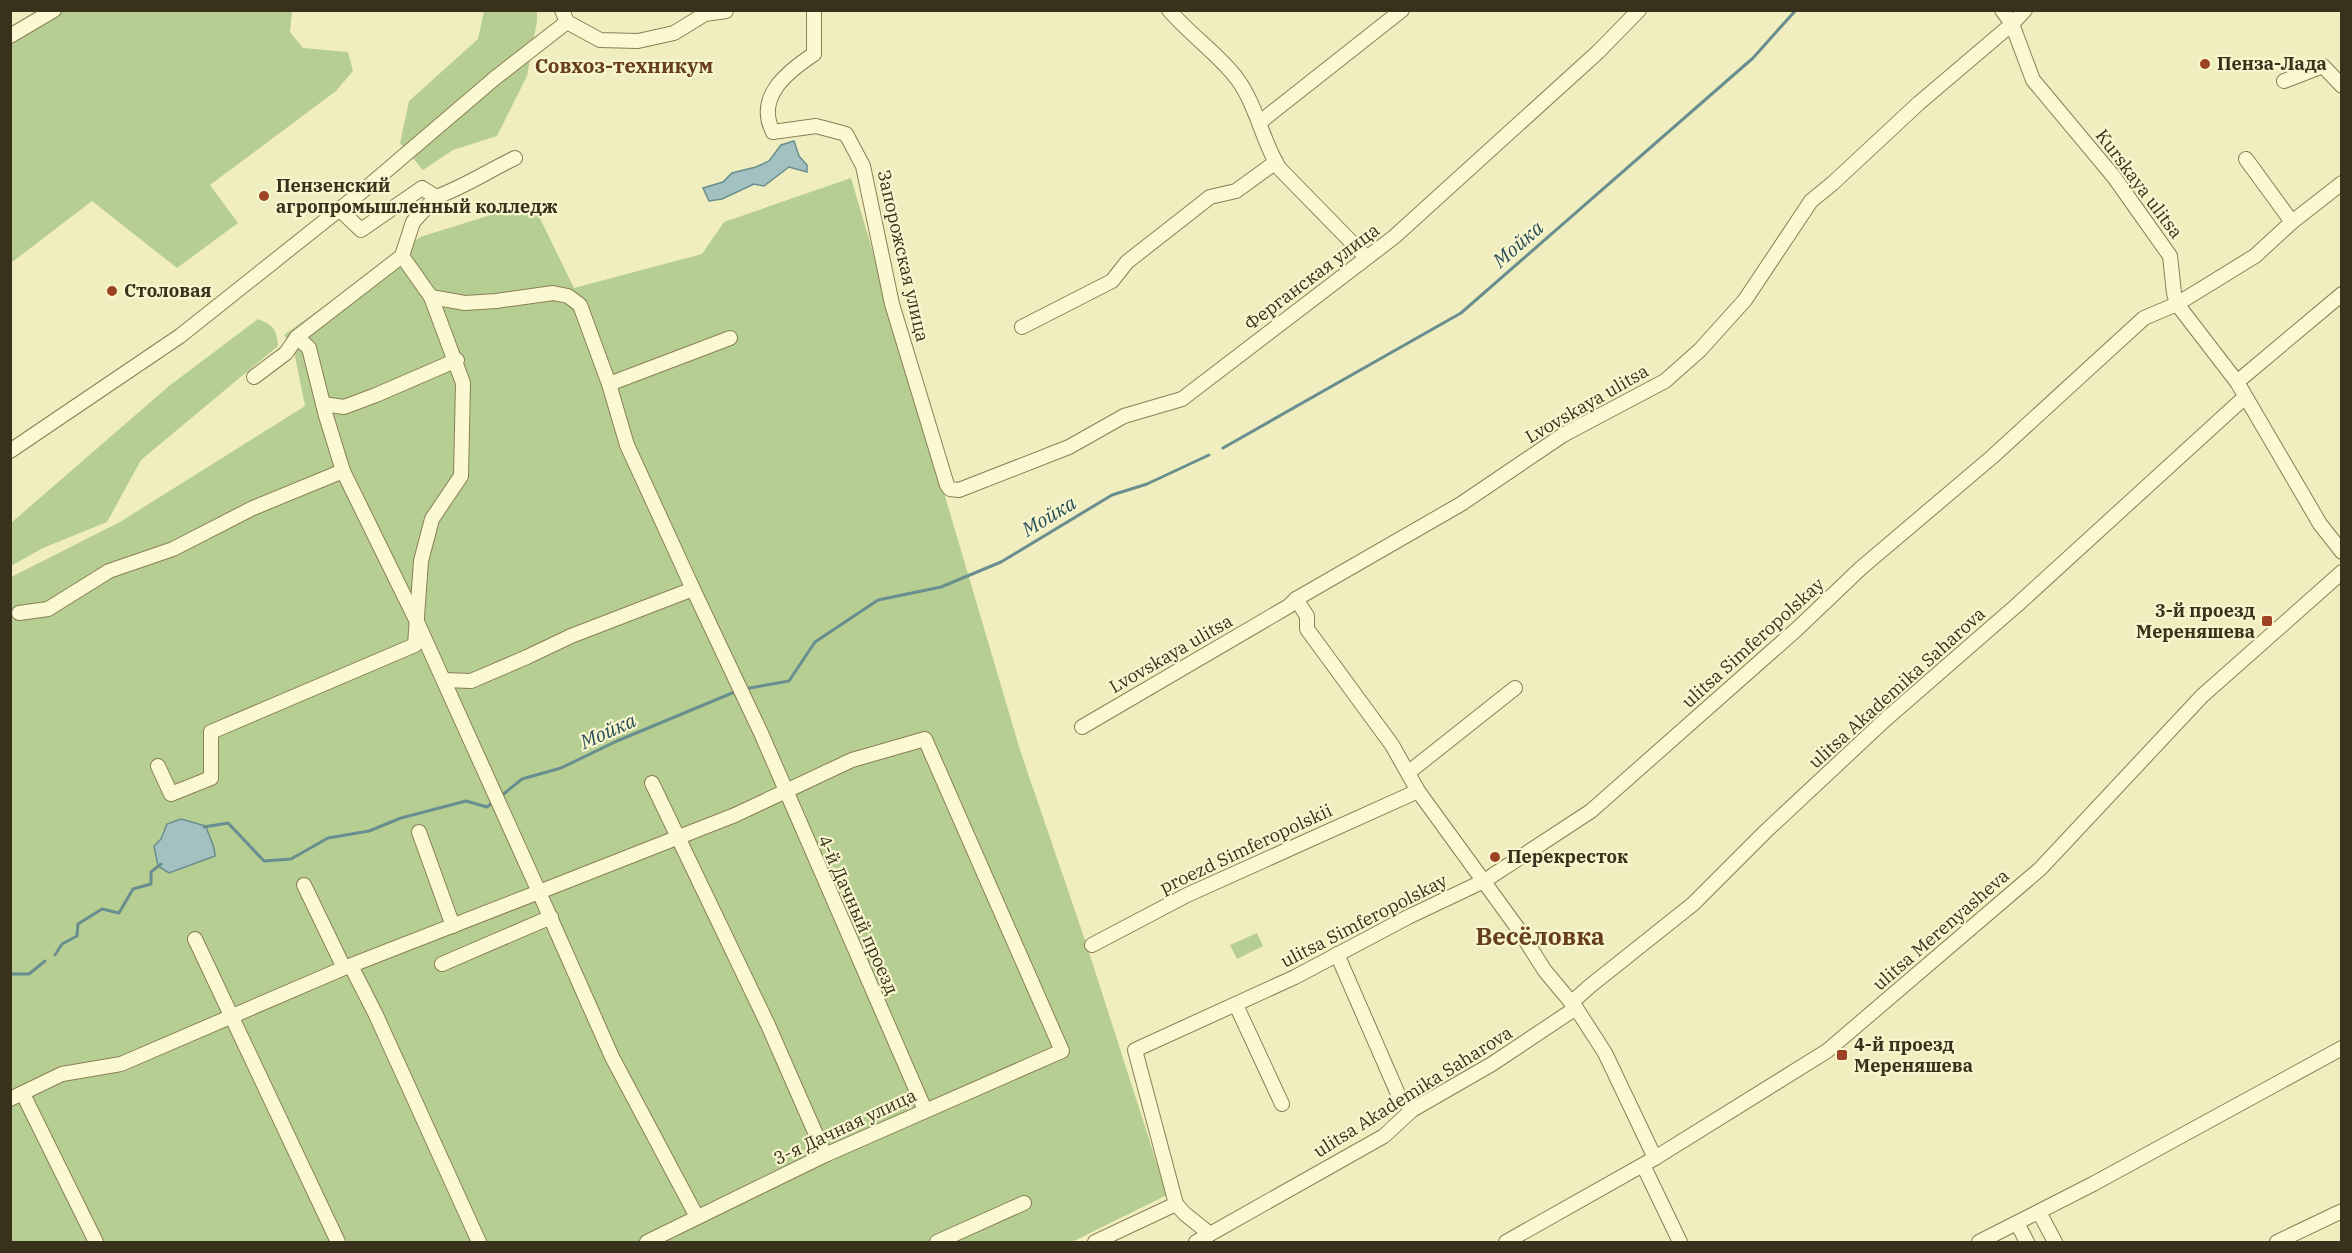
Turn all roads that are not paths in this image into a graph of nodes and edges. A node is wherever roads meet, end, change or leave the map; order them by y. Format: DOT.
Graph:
graph roads {
  1 [pos="54,10"];
  2 [pos="813,10"];
  3 [pos="1169,10"];
  4 [pos="1402,10"];
  5 [pos="1639,10"];
  6 [pos="2002,10"];
  7 [pos="2025,10"];
  8 [pos="726,11"];
  9 [pos="565,16"];
  10 [pos="2012,24"];
  11 [pos="10,36"];
  12 [pos="2284,81"];
  13 [pos="2342,86"];
  14 [pos="1260,122"];
  15 [pos="515,159"];
  16 [pos="2246,159"];
  17 [pos="1276,162"];
  18 [pos="2342,183"];
  19 [pos="436,197"];
  20 [pos="339,209"];
  21 [pos="2292,222"];
  22 [pos="402,256"];
  23 [pos="1366,257"];
  24 [pos="2342,294"];
  25 [pos="431,297"];
  26 [pos="2177,304"];
  27 [pos="1022,327"];
  28 [pos="297,337"];
  29 [pos="730,338"];
  30 [pos="456,360"];
  31 [pos="254,377"];
  32 [pos="2237,382"];
  33 [pos="609,384"];
  34 [pos="2245,397"];
  35 [pos="323,404"];
  36 [pos="10,451"];
  37 [pos="344,471"];
  38 [pos="954,490"];
  39 [pos="2342,552"];
  40 [pos="2342,572"];
  41 [pos="693,589"];
  42 [pos="1296,599"];
  43 [pos="19,613"];
  44 [pos="418,624"];
  45 [pos="444,680"];
  46 [pos="1515,687"];
  47 [pos="1082,727"];
  48 [pos="158,766"];
  49 [pos="1409,772"];
  50 [pos="652,783"];
  51 [pos="1418,790"];
  52 [pos="785,792"];
  53 [pos="419,832"];
  54 [pos="678,838"];
  55 [pos="1484,881"];
  56 [pos="304,885"];
  57 [pos="539,892"];
  58 [pos="551,917"];
  59 [pos="453,926"];
  60 [pos="195,939"];
  61 [pos="1092,945"];
  62 [pos="1337,954"];
  63 [pos="442,964"];
  64 [pos="347,967"];
  65 [pos="1236,1005"];
  66 [pos="1574,1005"];
  67 [pos="231,1017"];
  68 [pos="2342,1048"];
  69 [pos="17,1096"];
  70 [pos="1282,1104"];
  71 [pos="925,1110"];
  72 [pos="1412,1110"];
  73 [pos="825,1155"];
  74 [pos="1649,1162"];
  75 [pos="1024,1203"];
  76 [pos="1176,1203"];
  77 [pos="2342,1210"];
  78 [pos="2039,1212"];
  79 [pos="697,1217"];
  80 [pos="2017,1223"];
  81 [pos="1203,1238"];
  82 [pos="96,1242"];
  83 [pos="338,1242"];
  84 [pos="479,1242"];
  85 [pos="647,1242"];
  86 [pos="937,1242"];
  87 [pos="1095,1242"];
  88 [pos="1506,1242"];
  89 [pos="1680,1242"];
  90 [pos="1979,1242"];
  91 [pos="2027,1242"];
  92 [pos="2055,1242"];
  93 [pos="2277,1242"];
  1 -- 11 [label="street"];
  2 -- 38 [label="street, Запорожская улица"];
  3 -- 14 [label="street"];
  4 -- 14 [label="street"];
  5 -- 23 [label="street, Ферганская улица"];
  6 -- 10 [label="street, Kurskaya ulitsa"];
  7 -- 10 [label="street, Lvovskaya ulitsa"];
  8 -- 9 [label="street"];
  9 -- 20 [label="street"];
  10 -- 26 [label="street, Kurskaya ulitsa"];
  10 -- 42 [label="street, Lvovskaya ulitsa"];
  12 -- 13 [label="street"];
  14 -- 17 [label="street"];
  15 -- 19 [label="street"];
  16 -- 21 [label="street"];
  17 -- 23 [label="street"];
  17 -- 27 [label="street"];
  18 -- 21 [label="street, ulitsa Simferopolskay"];
  19 -- 20 [label="street"];
  19 -- 22 [label="street"];
  20 -- 36 [label="street"];
  21 -- 26 [label="street, ulitsa Simferopolskay"];
  22 -- 25 [label="street"];
  22 -- 28 [label="street"];
  23 -- 38 [label="street, Ферганская улица"];
  24 -- 32 [label="street"];
  25 -- 30 [label="street"];
  25 -- 33 [label="street, 4-й Дачный проезд"];
  26 -- 32 [label="street, Kurskaya ulitsa"];
  26 -- 55 [label="street, ulitsa Simferopolskay"];
  28 -- 31 [label="street"];
  28 -- 35 [label="street"];
  29 -- 33 [label="street"];
  30 -- 35 [label="street"];
  30 -- 44 [label="street"];
  32 -- 34 [label="street, Kurskaya ulitsa"];
  33 -- 41 [label="street, 4-й Дачный проезд"];
  34 -- 39 [label="street, Kurskaya ulitsa"];
  34 -- 66 [label="street, ulitsa Akademika Saharova"];
  35 -- 37 [label="street"];
  37 -- 43 [label="street"];
  37 -- 44 [label="street"];
  40 -- 74 [label="street, ulitsa Merenyasheva"];
  41 -- 45 [label="street"];
  41 -- 52 [label="street, 4-й Дачный проезд"];
  42 -- 47 [label="street, Lvovskaya ulitsa"];
  42 -- 49 [label="street"];
  44 -- 45 [label="street"];
  44 -- 48 [label="street"];
  45 -- 57 [label="street"];
  46 -- 49 [label="street"];
  49 -- 51 [label="street"];
  50 -- 54 [label="street"];
  51 -- 55 [label="street"];
  51 -- 61 [label="street, proezd Simferopolskii"];
  52 -- 54 [label="street"];
  52 -- 71 [label="street, 4-й Дачный проезд"];
  52 -- 71 [label="street, 3-я Дачная улица"];
  53 -- 59 [label="street"];
  54 -- 57 [label="street"];
  54 -- 73 [label="street"];
  55 -- 62 [label="street, ulitsa Simferopolskay"];
  55 -- 66 [label="street"];
  56 -- 64 [label="street"];
  57 -- 58 [label="street"];
  57 -- 59 [label="street"];
  58 -- 63 [label="street"];
  58 -- 79 [label="street"];
  59 -- 64 [label="street"];
  60 -- 67 [label="street"];
  62 -- 65 [label="street, ulitsa Simferopolskay"];
  62 -- 72 [label="street"];
  64 -- 67 [label="street"];
  64 -- 84 [label="street"];
  65 -- 70 [label="street"];
  65 -- 76 [label="street, ulitsa Simferopolskay"];
  66 -- 72 [label="street, ulitsa Akademika Saharova"];
  66 -- 74 [label="street"];
  67 -- 69 [label="street"];
  67 -- 83 [label="street"];
  68 -- 78 [label="street"];
  69 -- 82 [label="street"];
  71 -- 73 [label="street, 3-я Дачная улица"];
  72 -- 81 [label="street, ulitsa Akademika Saharova"];
  73 -- 79 [label="street, 3-я Дачная улица"];
  74 -- 88 [label="street, ulitsa Merenyasheva"];
  74 -- 89 [label="street"];
  75 -- 86 [label="street"];
  76 -- 81 [label="street"];
  76 -- 87 [label="street"];
  77 -- 93 [label="street"];
  78 -- 80 [label="street"];
  78 -- 92 [label="street"];
  79 -- 85 [label="street, 3-я Дачная улица"];
  80 -- 90 [label="street"];
  80 -- 91 [label="street"];
}
